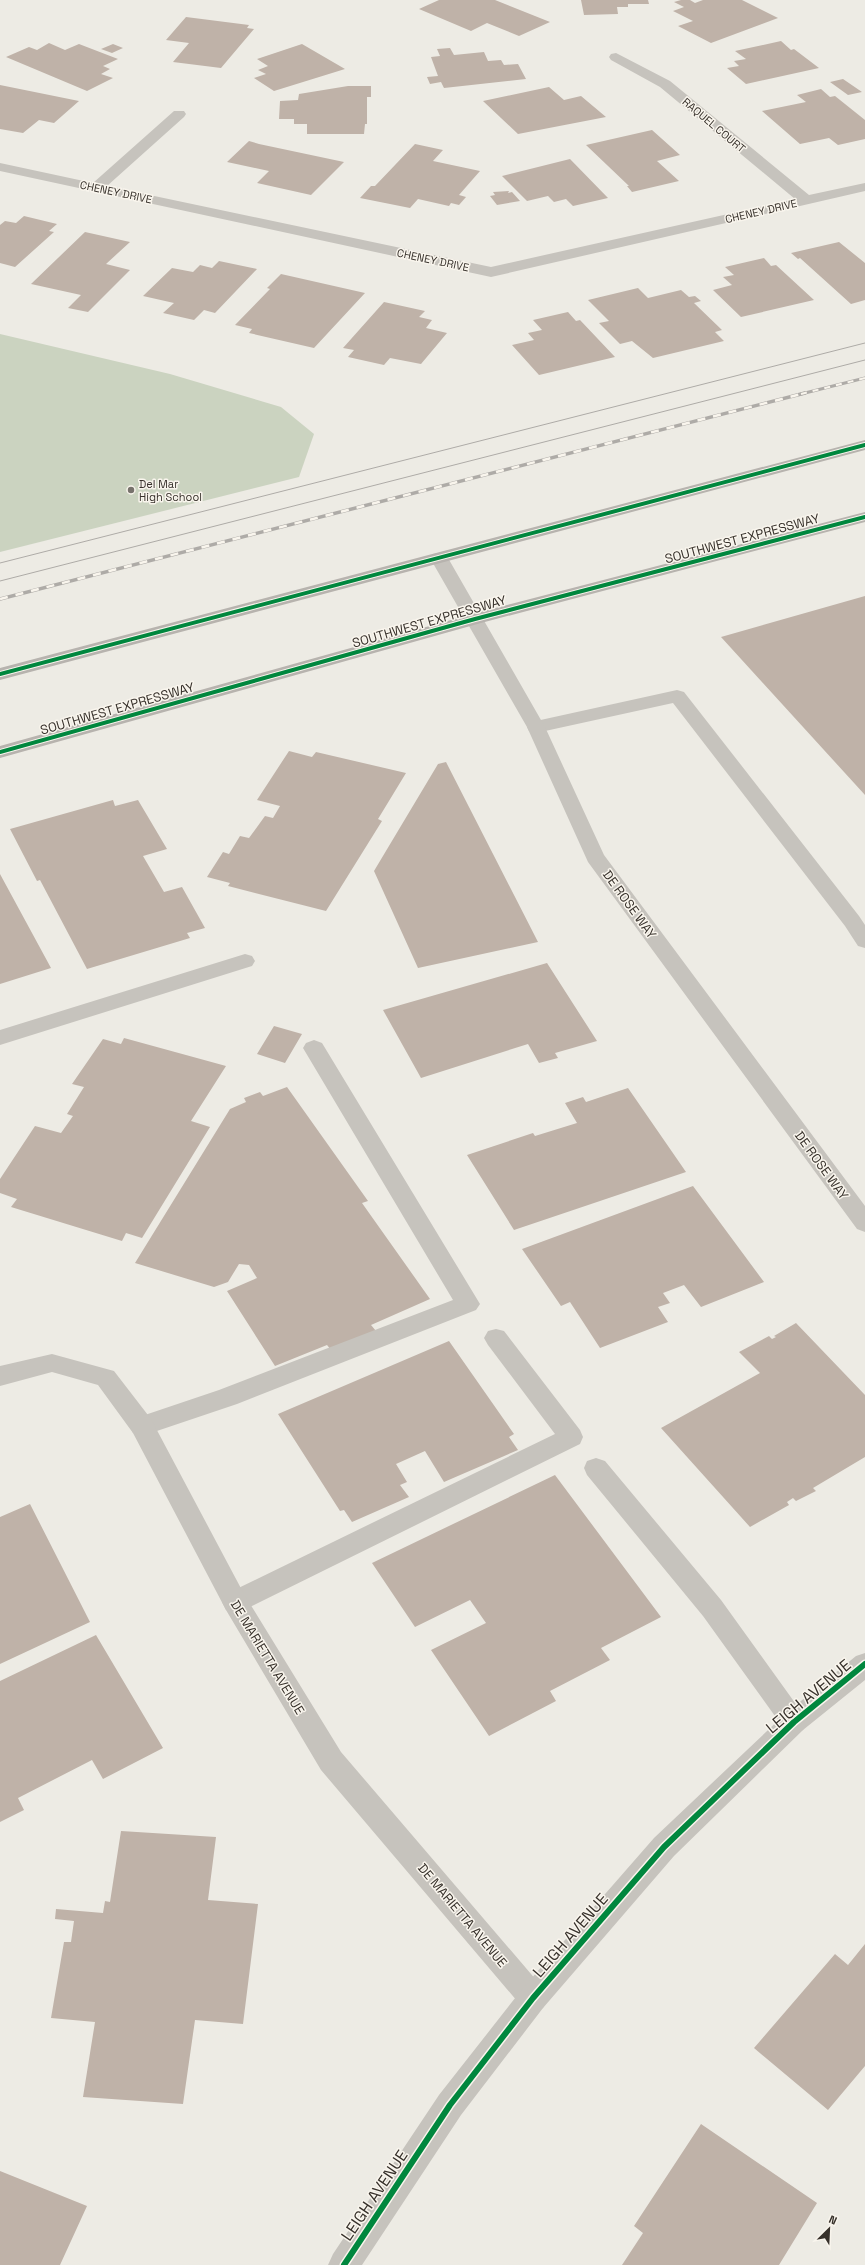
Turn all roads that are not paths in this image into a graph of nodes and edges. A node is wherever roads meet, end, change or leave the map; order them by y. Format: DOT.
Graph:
graph roads {
  1 [pos="616,57"];
  2 [pos="179,114"];
  3 [pos="0,166"];
  4 [pos="865,187"];
  5 [pos="96,188"];
  6 [pos="807,201"];
  7 [pos="865,445"];
  8 [pos="865,517"];
  9 [pos="439,558"];
  10 [pos="475,619"];
  11 [pos="0,674"];
  12 [pos="536,727"];
  13 [pos="0,752"];
  14 [pos="865,941"];
  15 [pos="245,961"];
  16 [pos="0,1038"];
  17 [pos="314,1048"];
  18 [pos="865,1223"];
  19 [pos="496,1338"];
  20 [pos="0,1376"];
  21 [pos="142,1426"];
  22 [pos="596,1468"];
  23 [pos="235,1602"];
  24 [pos="865,1664"];
  25 [pos="794,1722"];
  26 [pos="533,1998"];
  27 [pos="344,2265"];
  1 -- 6 [label="street, RAQUEL COURT"];
  2 -- 5 [label="street"];
  3 -- 5 [label="street, CHENEY DRIVE"];
  4 -- 6 [label="street, CHENEY DRIVE"];
  5 -- 6 [label="street, CHENEY DRIVE"];
  7 -- 9 [label="main road"];
  8 -- 10 [label="main road, SOUTHWEST EXPRESSWAY"];
  9 -- 10 [label="street, DE ROSE WAY"];
  9 -- 11 [label="main road"];
  10 -- 12 [label="street, DE ROSE WAY"];
  10 -- 13 [label="main road, SOUTHWEST EXPRESSWAY"];
  12 -- 14 [label="street"];
  12 -- 18 [label="street, DE ROSE WAY"];
  15 -- 16 [label="street"];
  17 -- 21 [label="street"];
  19 -- 23 [label="street"];
  20 -- 21 [label="street, DE MARIETTA AVENUE"];
  21 -- 23 [label="street, DE MARIETTA AVENUE"];
  22 -- 25 [label="street"];
  23 -- 26 [label="street, DE MARIETTA AVENUE"];
  24 -- 25 [label="street, LEIGH AVENUE"];
  25 -- 26 [label="street, LEIGH AVENUE"];
  26 -- 27 [label="street, LEIGH AVENUE"];
}
